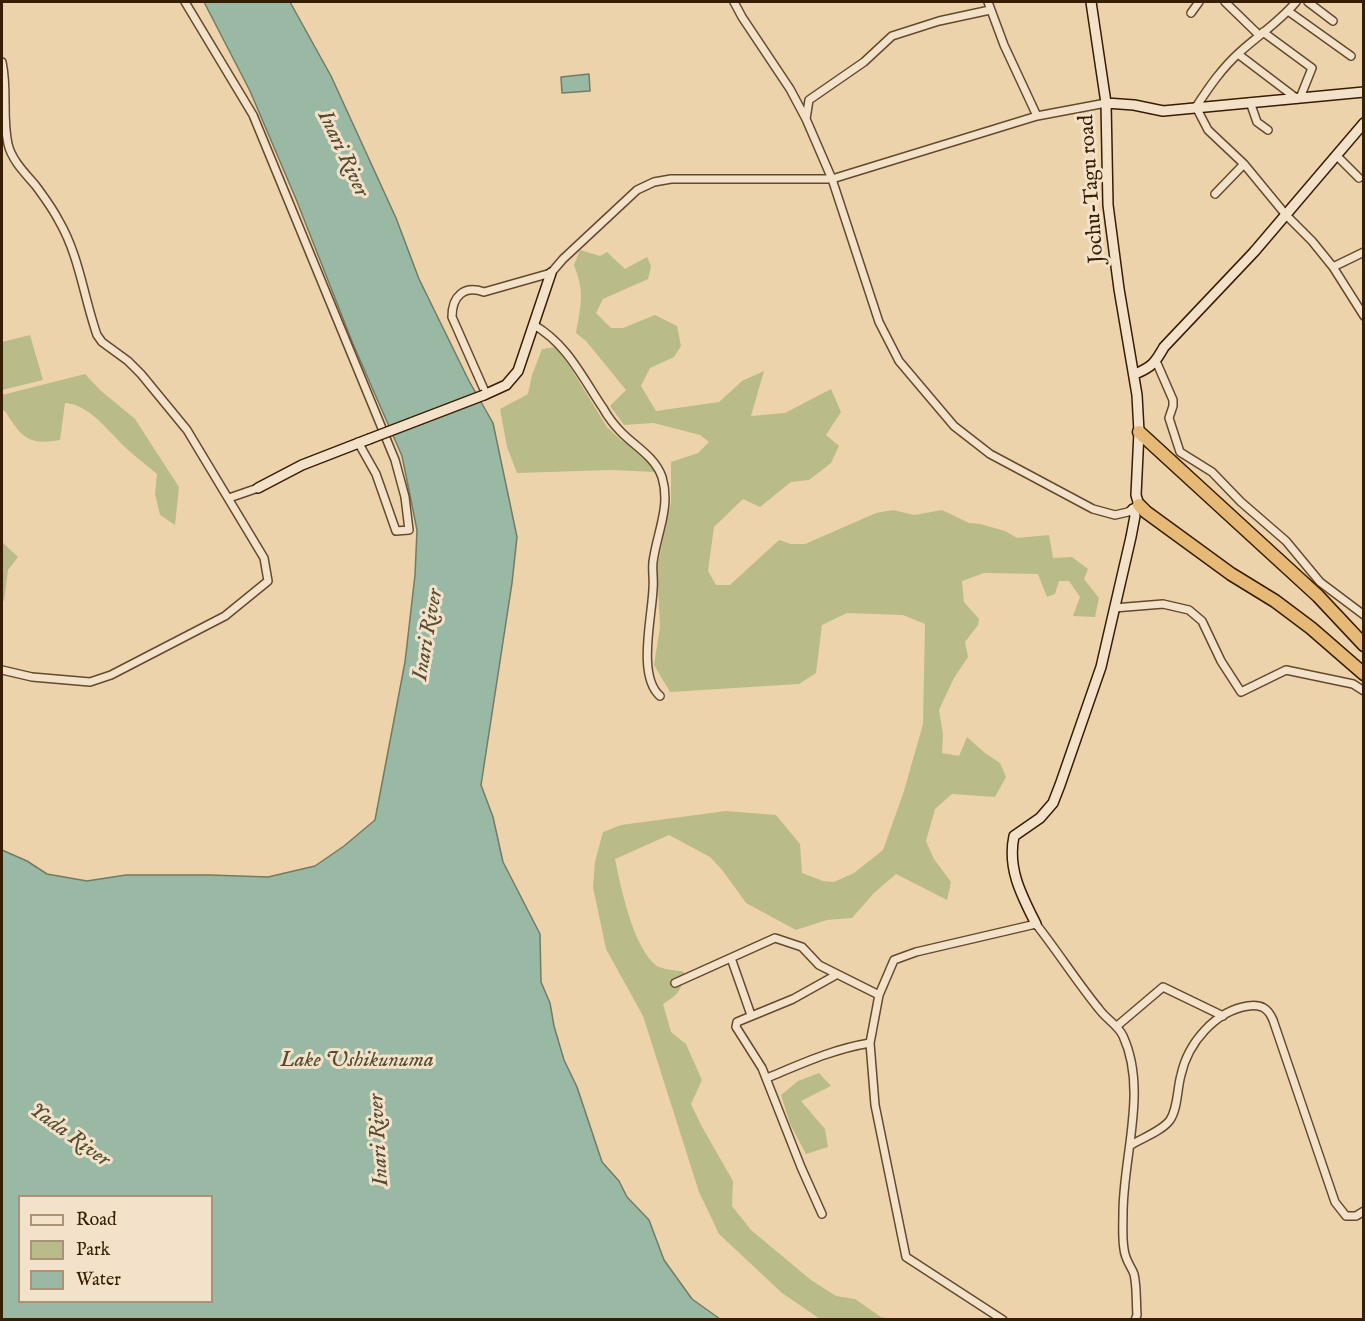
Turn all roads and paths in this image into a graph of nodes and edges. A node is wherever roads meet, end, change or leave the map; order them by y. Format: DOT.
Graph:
graph roads {
  1 [pos="185,2"];
  2 [pos="734,2"];
  3 [pos="1091,2"];
  4 [pos="1199,2"];
  5 [pos="1225,2"];
  6 [pos="1239,2"];
  7 [pos="1296,2"];
  8 [pos="1308,2"];
  9 [pos="989,6"];
  10 [pos="1233,8"];
  11 [pos="1288,11"];
  12 [pos="1191,13"];
  13 [pos="1333,21"];
  14 [pos="1261,33"];
  15 [pos="1238,54"];
  16 [pos="1351,56"];
  17 [pos="2,62"];
  18 [pos="1364,92"];
  19 [pos="1298,98"];
  20 [pos="1250,102"];
  21 [pos="1106,103"];
  22 [pos="1196,107"];
  23 [pos="1037,116"];
  24 [pos="806,119"];
  25 [pos="1364,123"];
  26 [pos="1268,130"];
  27 [pos="1336,155"];
  28 [pos="1244,164"];
  29 [pos="1359,178"];
  30 [pos="832,179"];
  31 [pos="1215,194"];
  32 [pos="1286,214"];
  33 [pos="1364,252"];
  34 [pos="1333,267"];
  35 [pos="551,273"];
  36 [pos="1364,316"];
  37 [pos="534,325"];
  38 [pos="1156,362"];
  39 [pos="1135,374"];
  40 [pos="485,395"];
  41 [pos="1139,432"];
  42 [pos="358,442"];
  43 [pos="258,488"];
  44 [pos="229,498"];
  45 [pos="1136,507"];
  46 [pos="1114,608"];
  47 [pos="1364,615"];
  48 [pos="1364,645"];
  49 [pos="2,670"];
  50 [pos="1364,675"];
  51 [pos="1364,691"];
  52 [pos="660,696"];
  53 [pos="1036,924"];
  54 [pos="731,958"];
  55 [pos="836,975"];
  56 [pos="675,983"];
  57 [pos="879,995"];
  58 [pos="751,1014"];
  59 [pos="1223,1016"];
  60 [pos="1117,1026"];
  61 [pos="870,1043"];
  62 [pos="767,1078"];
  63 [pos="1131,1145"];
  64 [pos="1364,1211"];
  65 [pos="822,1214"];
  66 [pos="1003,1320"];
  67 [pos="1135,1320"];
  1 -- 42 [label="street"];
  2 -- 24 [label="street"];
  3 -- 21 [label="street, Jochu-Tagu road"];
  4 -- 12 [label="street"];
  5 -- 10 [label="street"];
  6 -- 10 [label="street"];
  7 -- 11 [label="street"];
  8 -- 13 [label="street"];
  9 -- 23 [label="street"];
  9 -- 24 [label="street"];
  10 -- 14 [label="street"];
  11 -- 14 [label="street"];
  11 -- 16 [label="street"];
  14 -- 15 [label="street"];
  14 -- 19 [label="street"];
  15 -- 19 [label="street"];
  15 -- 22 [label="street"];
  17 -- 44 [label="street"];
  18 -- 19 [label="street"];
  19 -- 20 [label="street"];
  20 -- 22 [label="street"];
  20 -- 26 [label="street"];
  21 -- 22 [label="street"];
  21 -- 23 [label="street"];
  21 -- 39 [label="street, Jochu-Tagu road"];
  22 -- 28 [label="street"];
  23 -- 30 [label="street"];
  24 -- 30 [label="street"];
  25 -- 27 [label="street"];
  27 -- 29 [label="street"];
  27 -- 32 [label="street"];
  28 -- 31 [label="street"];
  28 -- 32 [label="street"];
  30 -- 35 [label="street"];
  30 -- 45 [label="street"];
  32 -- 34 [label="street"];
  32 -- 38 [label="street"];
  33 -- 34 [label="street"];
  34 -- 36 [label="street"];
  35 -- 37 [label="street"];
  35 -- 40 [label="street"];
  37 -- 40 [label="street"];
  37 -- 52 [label="street"];
  38 -- 39 [label="street"];
  38 -- 47 [label="street"];
  39 -- 41 [label="street, Jochu-Tagu road"];
  40 -- 42 [label="street, bridge"];
  41 -- 45 [label="street, Jochu-Tagu road"];
  41 -- 48 [label="highway"];
  42 -- 43 [label="street"];
  43 -- 44 [label="street"];
  44 -- 49 [label="street"];
  45 -- 46 [label="street, Jochu-Tagu road"];
  45 -- 50 [label="highway"];
  46 -- 51 [label="street"];
  46 -- 53 [label="street, Jochu-Tagu road"];
  53 -- 57 [label="street"];
  53 -- 60 [label="street"];
  54 -- 55 [label="street"];
  54 -- 56 [label="street"];
  54 -- 58 [label="street"];
  55 -- 57 [label="street"];
  55 -- 58 [label="street"];
  57 -- 61 [label="street"];
  58 -- 62 [label="street"];
  59 -- 60 [label="street"];
  59 -- 63 [label="street"];
  59 -- 64 [label="street"];
  60 -- 63 [label="street"];
  61 -- 62 [label="street"];
  61 -- 66 [label="street"];
  62 -- 65 [label="street"];
  63 -- 67 [label="street"];
}
